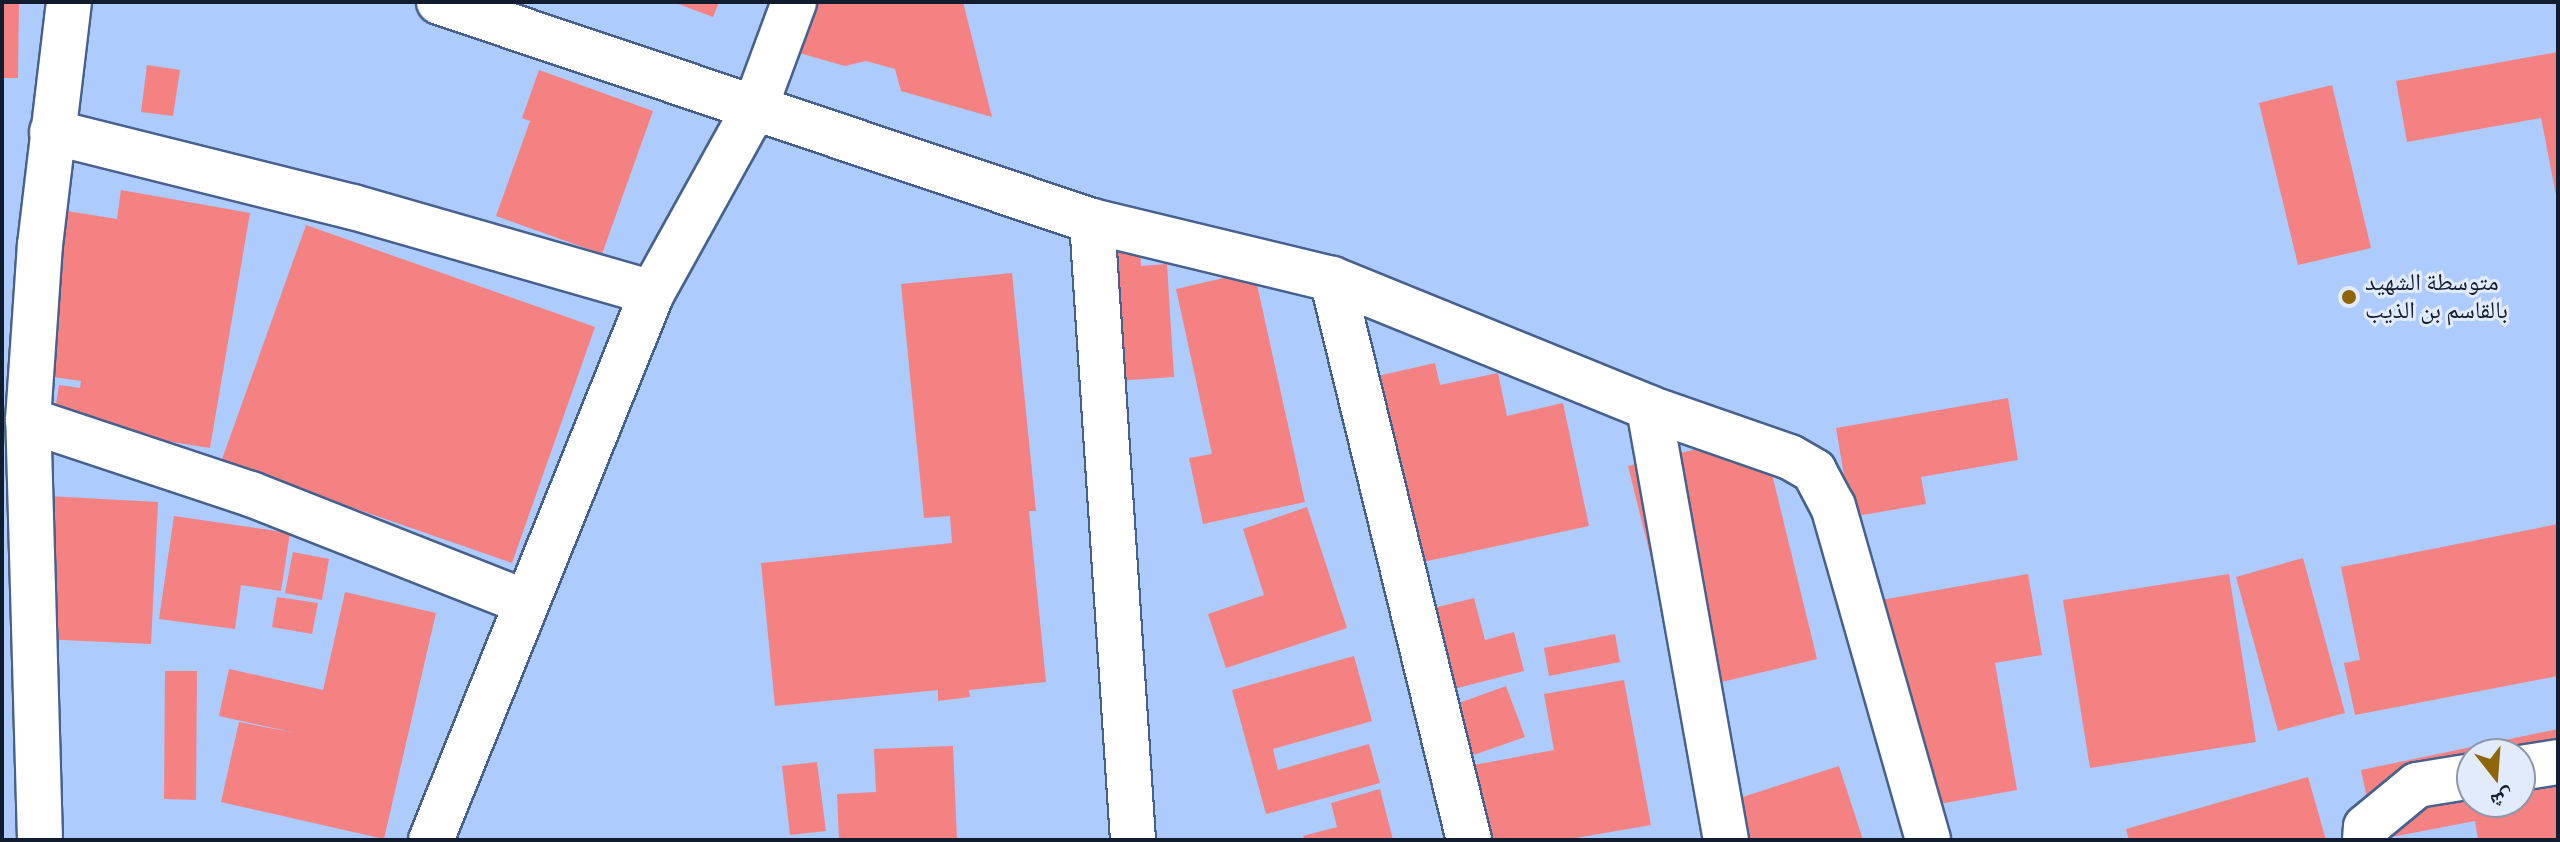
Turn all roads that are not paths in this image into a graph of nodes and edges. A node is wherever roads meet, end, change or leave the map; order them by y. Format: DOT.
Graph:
graph roads {
  1 [pos="69,2"];
  2 [pos="439,2"];
  3 [pos="794,2"];
  4 [pos="756,105"];
  5 [pos="52,132"];
  6 [pos="1092,221"];
  7 [pos="1332,279"];
  8 [pos="652,293"];
  9 [pos="1649,408"];
  10 [pos="28,420"];
  11 [pos="525,602"];
  12 [pos="2558,762"];
  13 [pos="2536,765"];
  14 [pos="2456,779"];
  15 [pos="40,840"];
  16 [pos="431,840"];
  17 [pos="1133,840"];
  18 [pos="1469,840"];
  19 [pos="1726,840"];
  20 [pos="1928,840"];
  21 [pos="2365,840"];
  1 -- 5 [label="street"];
  2 -- 4 [label="street"];
  3 -- 4 [label="street"];
  4 -- 6 [label="street"];
  4 -- 8 [label="street"];
  5 -- 8 [label="street"];
  5 -- 10 [label="street"];
  6 -- 7 [label="street"];
  6 -- 17 [label="street"];
  7 -- 9 [label="street"];
  7 -- 18 [label="street"];
  8 -- 11 [label="street"];
  9 -- 19 [label="street"];
  9 -- 20 [label="street"];
  10 -- 11 [label="street"];
  10 -- 15 [label="street"];
  11 -- 16 [label="street"];
  12 -- 13 [label="street"];
  14 -- 21 [label="street"];
}
